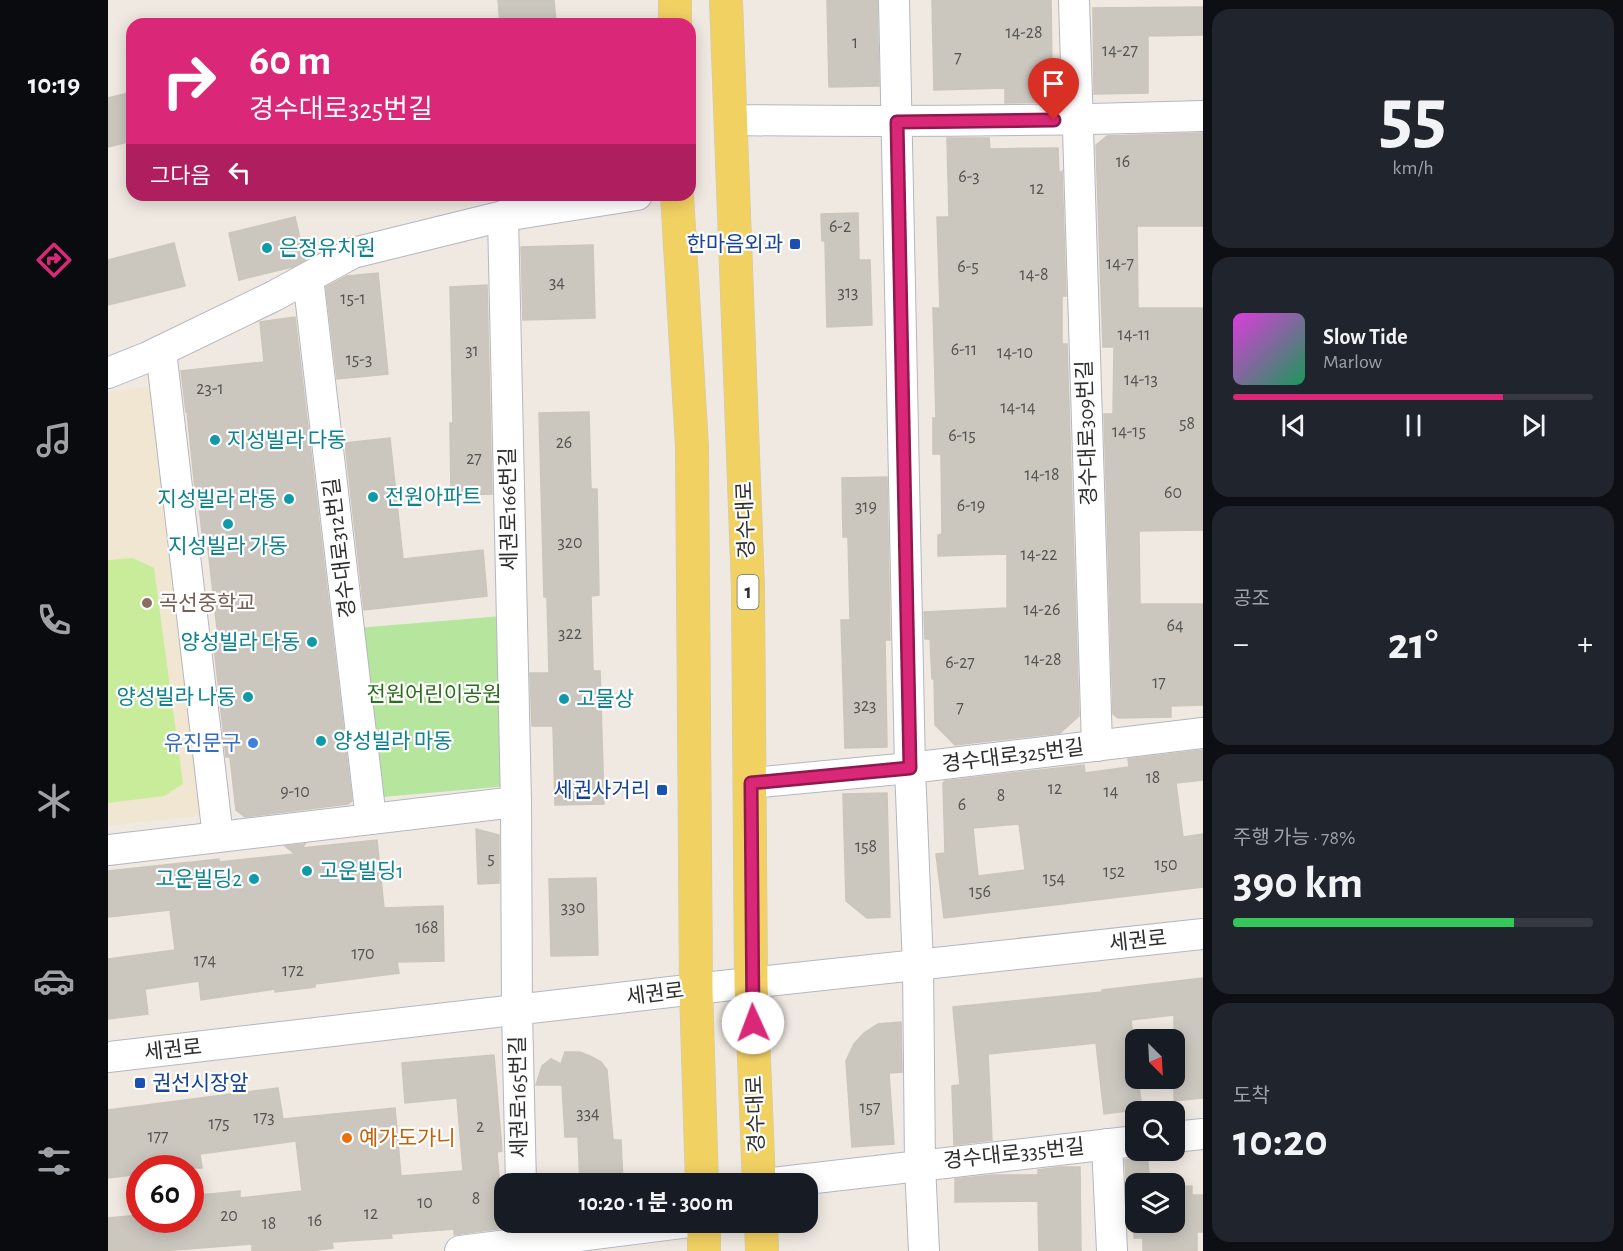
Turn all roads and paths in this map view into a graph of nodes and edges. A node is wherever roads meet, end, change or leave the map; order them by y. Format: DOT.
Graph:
graph roads {
  1 [pos="675,0"];
  2 [pos="726,0"];
  3 [pos="894,0"];
  4 [pos="1074,0"];
  5 [pos="675,18"];
  6 [pos="1203,116"];
  7 [pos="731,120"];
  8 [pos="1077,120"];
  9 [pos="897,122"];
  10 [pos="599,201"];
  11 [pos="677,201"];
  12 [pos="503,216"];
  13 [pos="308,278"];
  14 [pos="161,351"];
  15 [pos="108,373"];
  16 [pos="1203,733"];
  17 [pos="1096,746"];
  18 [pos="910,768"];
  19 [pos="751,783"];
  20 [pos="516,802"];
  21 [pos="371,819"];
  22 [pos="218,837"];
  23 [pos="108,850"];
  24 [pos="1203,934"];
  25 [pos="918,966"];
  26 [pos="751,984"];
  27 [pos="696,990"];
  28 [pos="517,1011"];
  29 [pos="108,1057"];
  30 [pos="1203,1134"];
  31 [pos="1185,1136"];
  32 [pos="1121,1143"];
  33 [pos="920,1165"];
  34 [pos="521,1173"];
  35 [pos="702,1173"];
  36 [pos="760,1173"];
  37 [pos="818,1177"];
  38 [pos="582,1233"];
  39 [pos="704,1233"];
  40 [pos="761,1233"];
  41 [pos="523,1239"];
  42 [pos="460,1251"];
  43 [pos="704,1251"];
  44 [pos="762,1251"];
  45 [pos="924,1251"];
  46 [pos="1112,1251"];
  1 -- 5 [label="main road"];
  2 -- 7 [label="main road, 경수대로 / 1"];
  3 -- 9 [label="street"];
  4 -- 8 [label="street, 경수대로309번길"];
  6 -- 8 [label="street"];
  7 -- 9 [label="street"];
  7 -- 19 [label="main road, 경수대로 / 1"];
  8 -- 9 [label="street"];
  8 -- 17 [label="street, 경수대로309번길"];
  9 -- 18 [label="street"];
  10 -- 12 [label="street"];
  11 -- 27 [label="main road"];
  12 -- 13 [label="street"];
  12 -- 20 [label="street, 세권로166번길"];
  13 -- 14 [label="street"];
  13 -- 21 [label="street, 경수대로312번길"];
  14 -- 15 [label="street"];
  14 -- 22 [label="street"];
  16 -- 17 [label="street, 경수대로325번길"];
  17 -- 18 [label="street, 경수대로325번길"];
  18 -- 19 [label="street, 경수대로325번길"];
  18 -- 25 [label="street"];
  19 -- 26 [label="main road, 경수대로 / 1"];
  20 -- 21 [label="street"];
  20 -- 28 [label="street, 세권로166번길"];
  21 -- 22 [label="street"];
  22 -- 23 [label="street"];
  24 -- 25 [label="street, 세권로"];
  25 -- 26 [label="street, 세권로"];
  25 -- 33 [label="street"];
  26 -- 27 [label="street, 세권로"];
  26 -- 36 [label="main road, 경수대로 / 1"];
  27 -- 28 [label="street, 세권로"];
  27 -- 35 [label="main road"];
  28 -- 29 [label="street, 세권로"];
  28 -- 34 [label="street, 세권로165번길"];
  30 -- 31 [label="street"];
  32 -- 33 [label="street, 경수대로335번길"];
  32 -- 46 [label="street, 경수대로335번길"];
  33 -- 37 [label="street, 경수대로335번길"];
  33 -- 45 [label="street, 경수대로335번길"];
  38 -- 41 [label="street"];
  39 -- 43 [label="main road"];
  40 -- 44 [label="main road"];
  41 -- 42 [label="street"];
}
